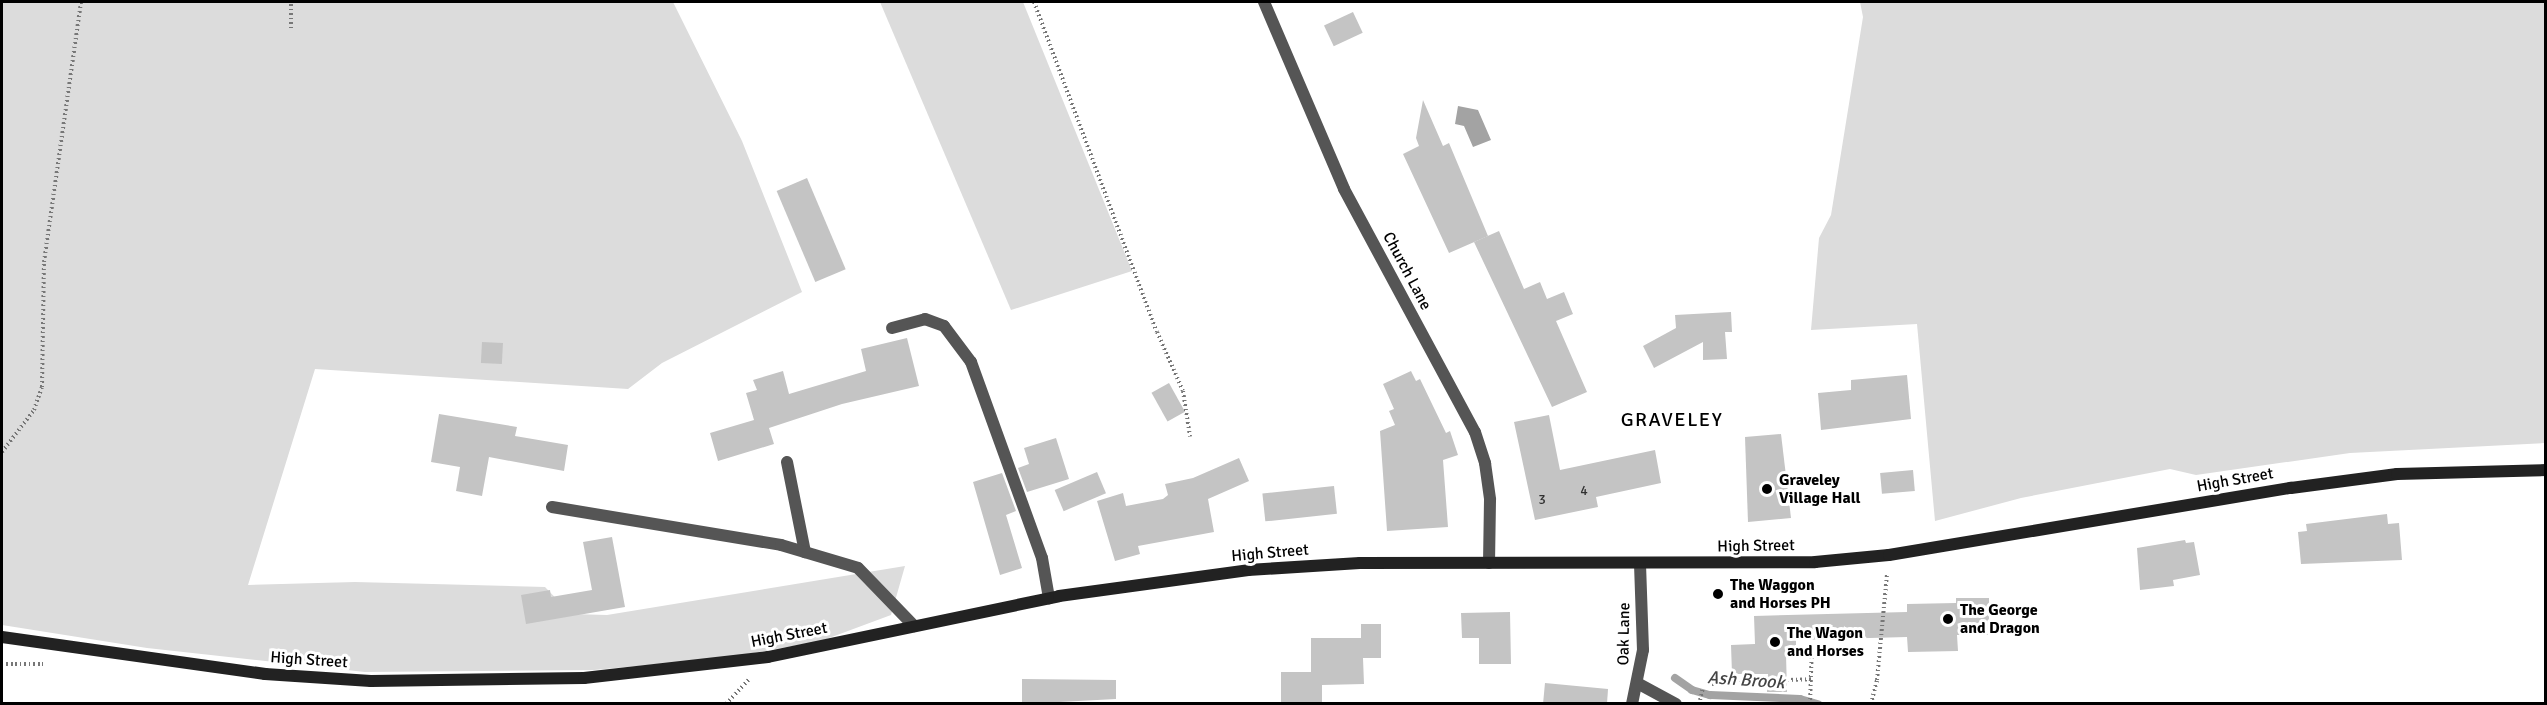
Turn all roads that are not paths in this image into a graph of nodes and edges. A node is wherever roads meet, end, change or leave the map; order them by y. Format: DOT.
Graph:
graph roads {
  1 [pos="1264,2"];
  2 [pos="892,328"];
  3 [pos="787,462"];
  4 [pos="2546,470"];
  5 [pos="552,507"];
  6 [pos="805,552"];
  7 [pos="1489,563"];
  8 [pos="1640,565"];
  9 [pos="1049,598"];
  10 [pos="914,626"];
  11 [pos="2,637"];
  12 [pos="1639,684"];
  13 [pos="1632,704"];
  14 [pos="1676,704"];
  1 -- 7 [label="street, Church Lane"];
  2 -- 9 [label="street"];
  3 -- 6 [label="street"];
  4 -- 8 [label="main road, High Street"];
  5 -- 6 [label="street"];
  6 -- 10 [label="street"];
  7 -- 8 [label="main road, High Street"];
  7 -- 9 [label="main road, High Street"];
  8 -- 12 [label="street, Oak Lane"];
  9 -- 10 [label="main road, High Street"];
  10 -- 11 [label="main road, High Street"];
  12 -- 13 [label="street, Oak Lane"];
  12 -- 14 [label="street"];
}
